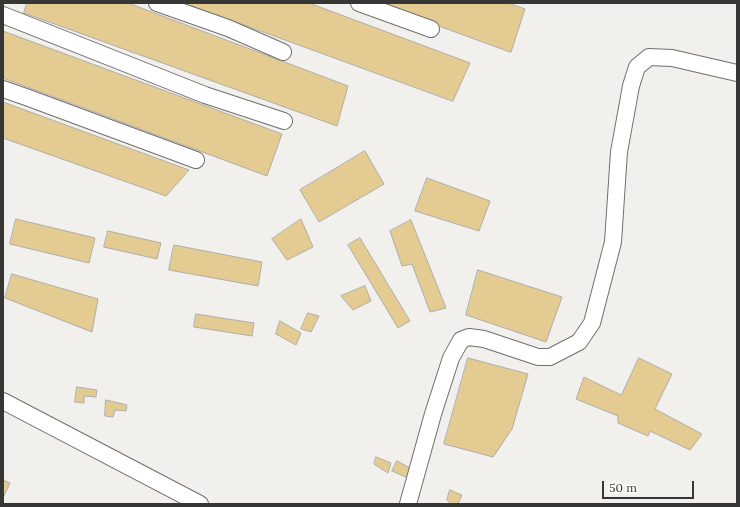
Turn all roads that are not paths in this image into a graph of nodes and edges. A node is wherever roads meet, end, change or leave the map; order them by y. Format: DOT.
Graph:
graph roads {
  1 [pos="157,3"];
  2 [pos="359,3"];
  3 [pos="3,15"];
  4 [pos="431,29"];
  5 [pos="283,52"];
  6 [pos="737,73"];
  7 [pos="3,89"];
  8 [pos="284,121"];
  9 [pos="196,160"];
  10 [pos="3,401"];
  11 [pos="200,504"];
  12 [pos="408,504"];
  1 -- 5 [label="street"];
  2 -- 4 [label="street"];
  3 -- 8 [label="street"];
  6 -- 12 [label="street"];
  7 -- 9 [label="street"];
  10 -- 11 [label="street"];
}
